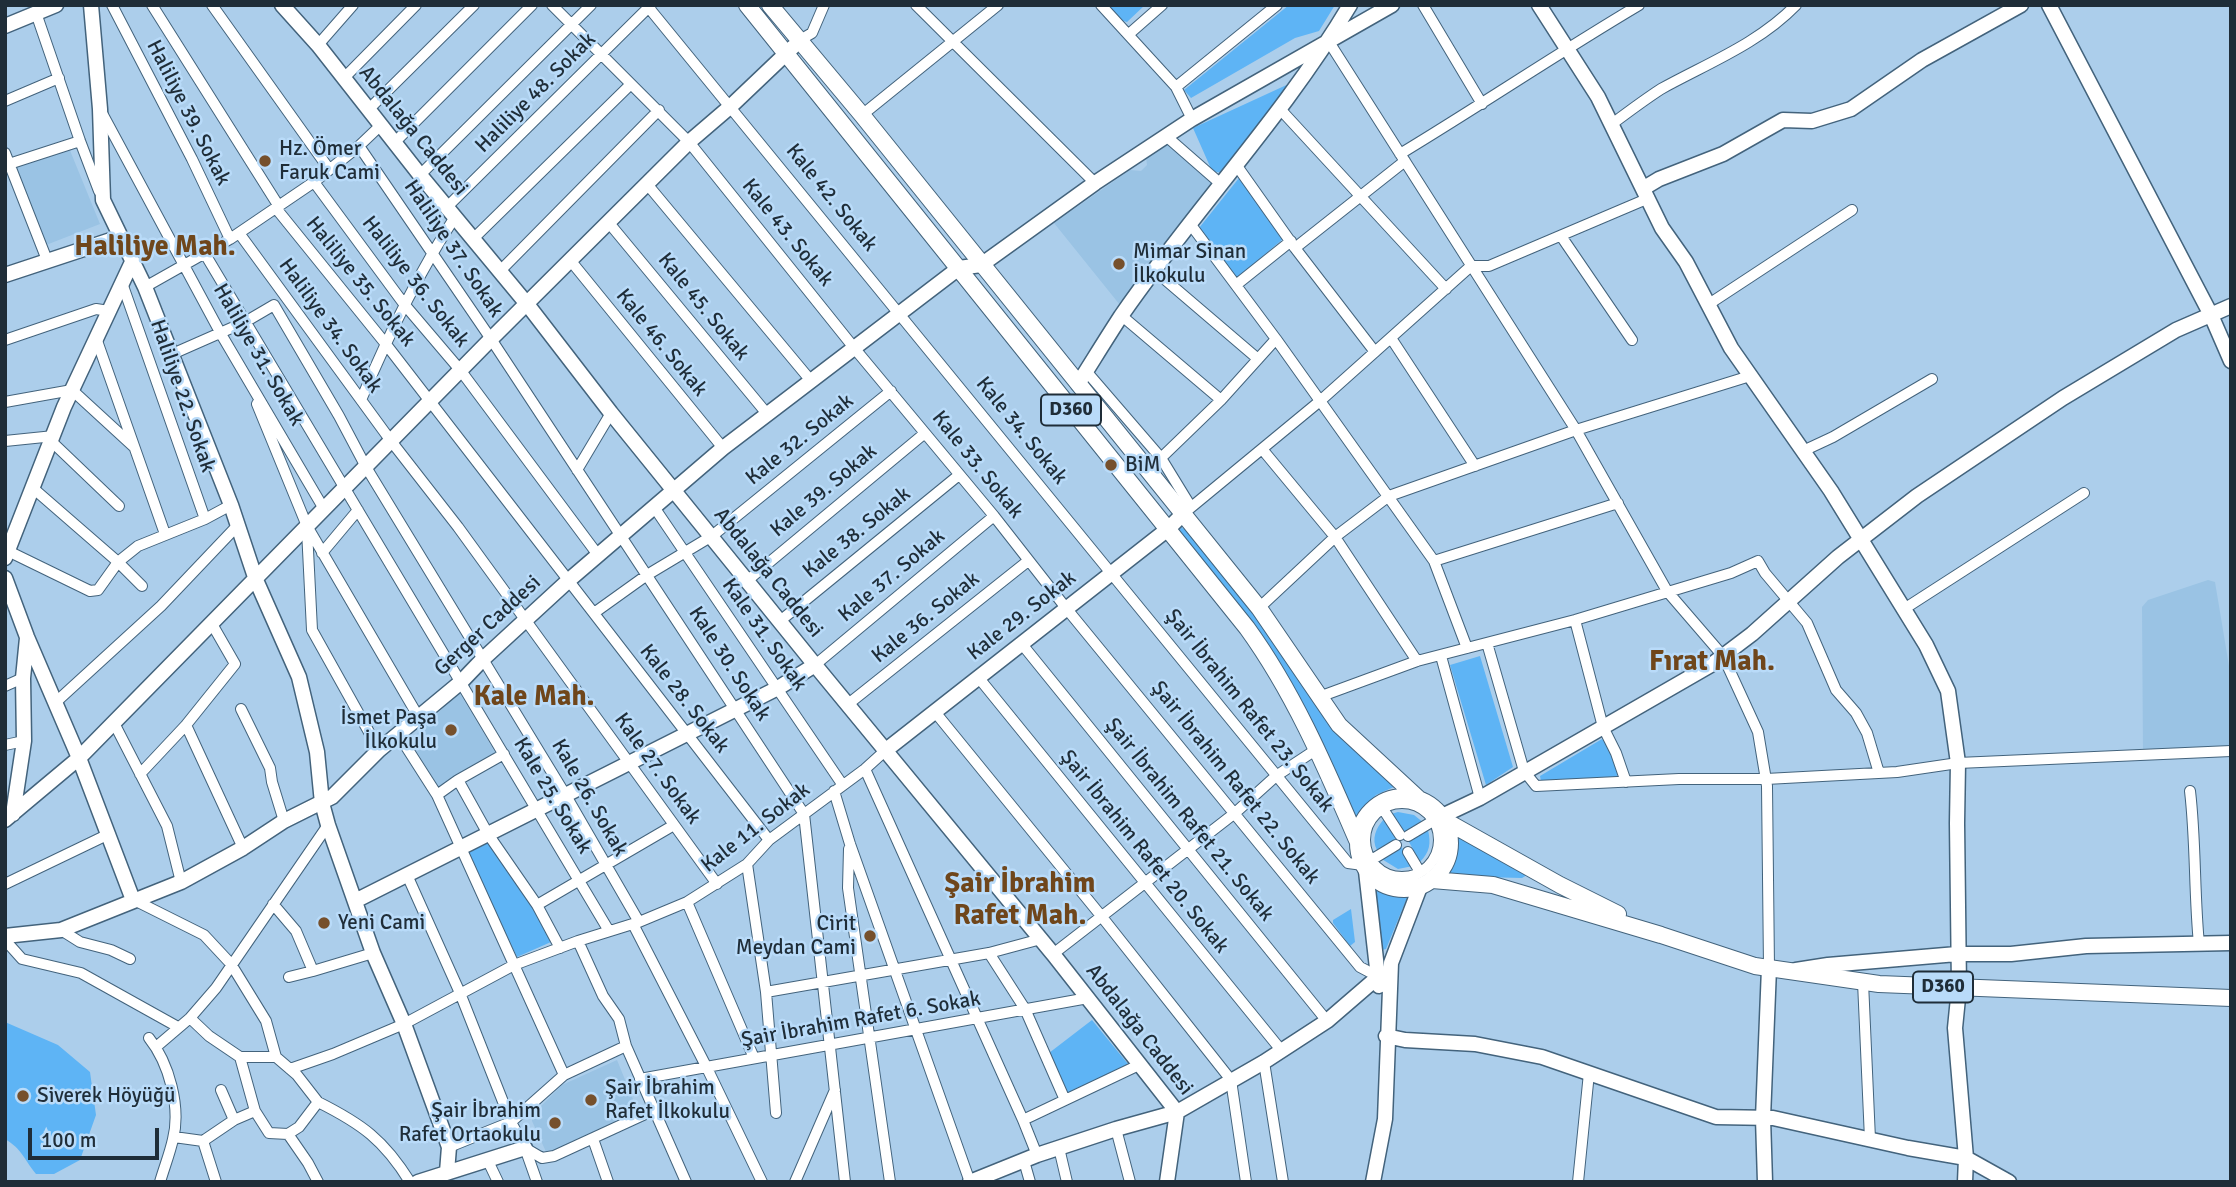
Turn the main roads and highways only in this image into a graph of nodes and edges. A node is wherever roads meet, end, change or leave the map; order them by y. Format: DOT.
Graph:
graph roads {
  1 [pos="747,5"];
  2 [pos="770,5"];
  3 [pos="1419,799"];
  4 [pos="1440,819"];
  5 [pos="1357,840"];
  6 [pos="1424,880"];
  7 [pos="1661,935"];
  8 [pos="2231,998"];
  1 -- 5 [label="main road, D360"];
  2 -- 3 [label="main road, D360"];
  3 -- 4 [label="main road"];
  3 -- 5 [label="main road"];
  4 -- 6 [label="main road"];
  4 -- 7 [label="main road, D360"];
  5 -- 6 [label="main road"];
  6 -- 7 [label="main road, D360"];
  7 -- 8 [label="main road, D360"];
}
